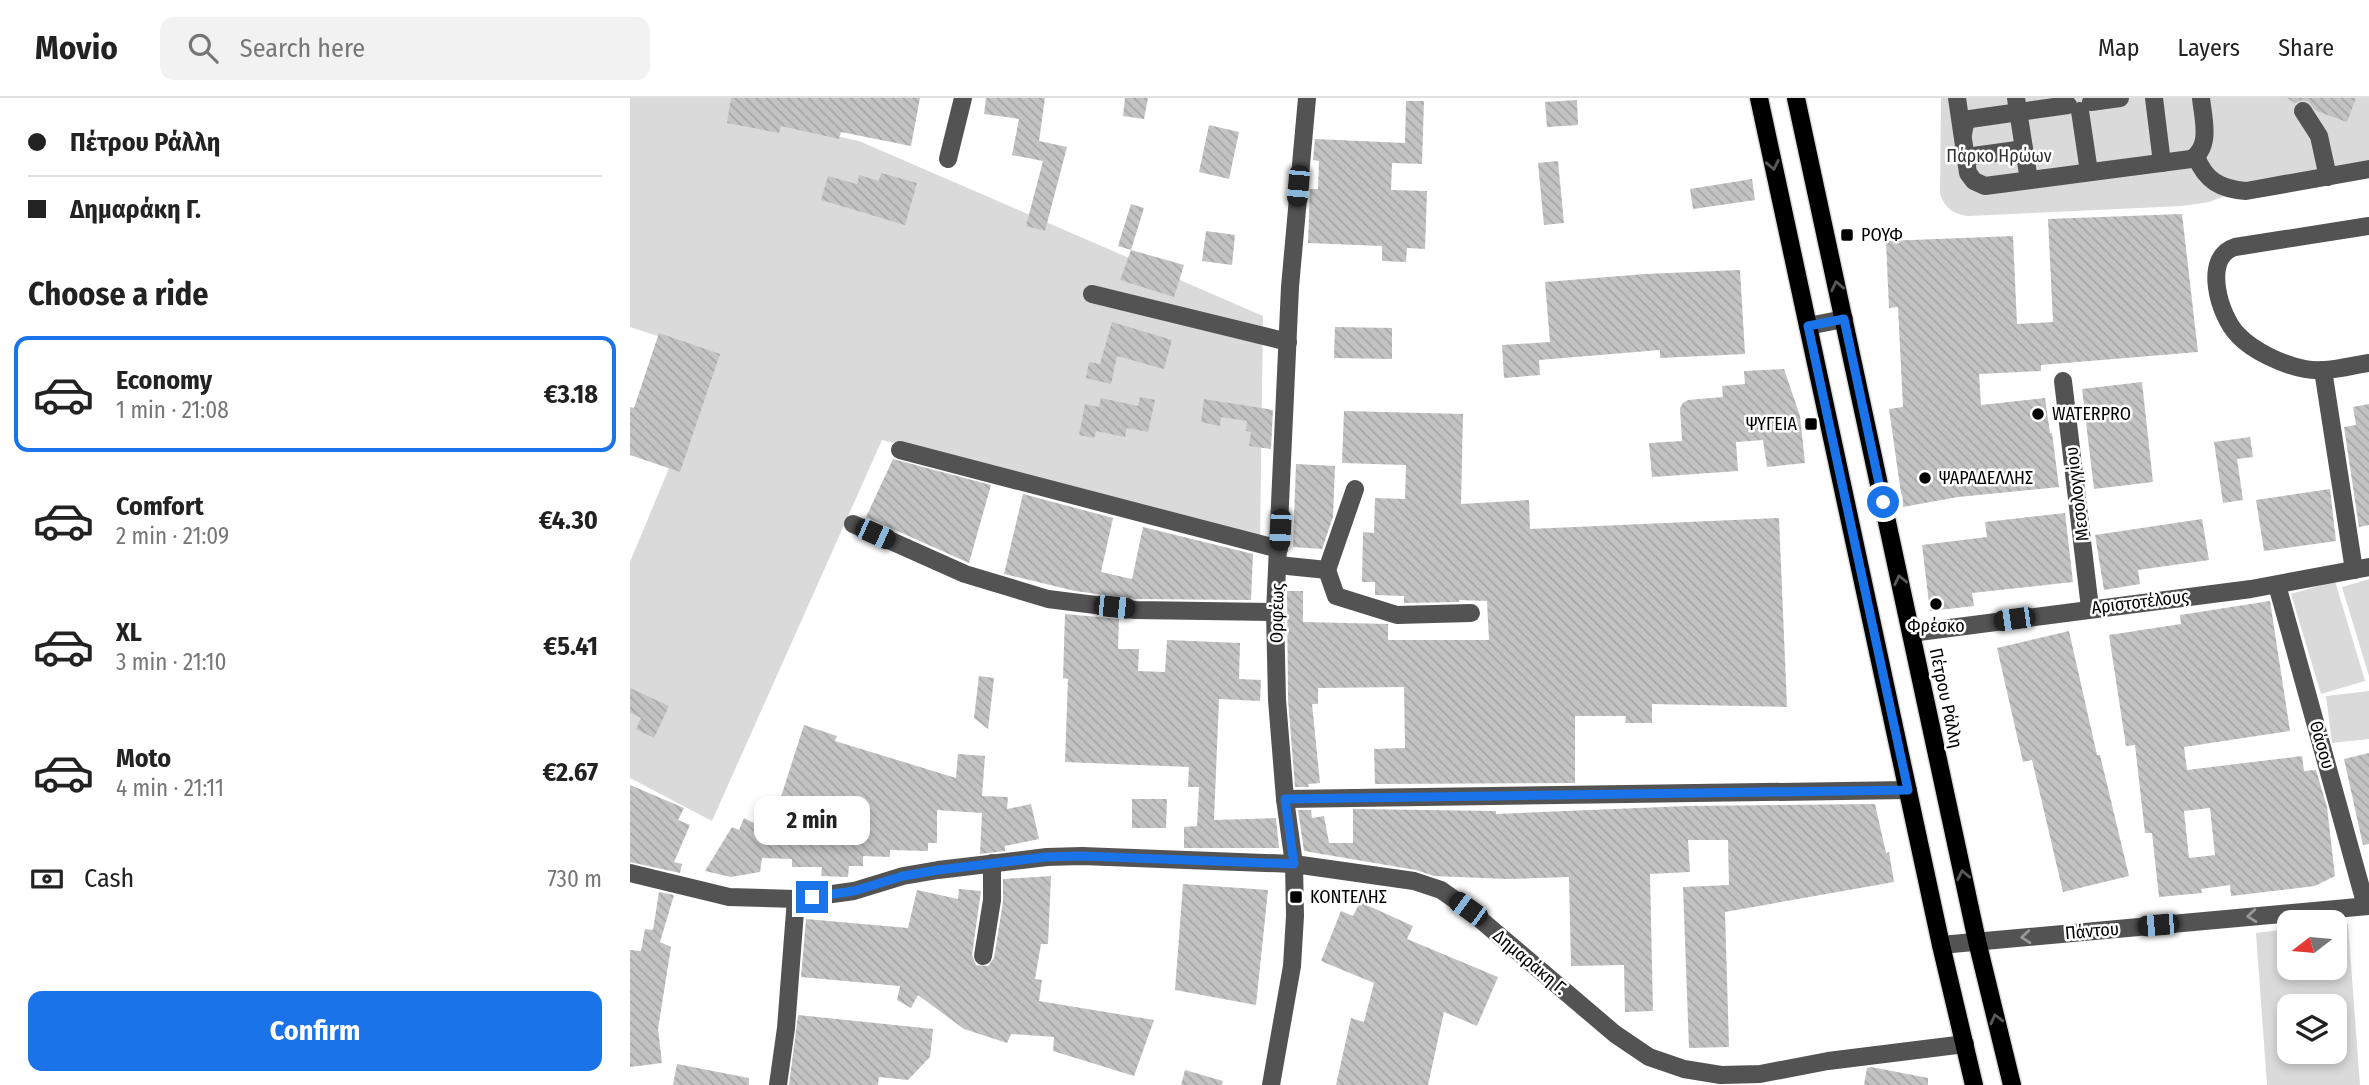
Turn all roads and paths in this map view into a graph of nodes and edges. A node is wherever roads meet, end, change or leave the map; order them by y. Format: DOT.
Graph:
graph roads {
  1 [pos="963,98"];
  2 [pos="1307,98"];
  3 [pos="1759,98"];
  4 [pos="1796,98"];
  5 [pos="1957,98"];
  6 [pos="2120,98"];
  7 [pos="2154,98"];
  8 [pos="2201,98"];
  9 [pos="2075,102"];
  10 [pos="2017,104"];
  11 [pos="2303,111"];
  12 [pos="1963,134"];
  13 [pos="2024,149"];
  14 [pos="2196,156"];
  15 [pos="1966,158"];
  16 [pos="948,159"];
  17 [pos="2162,163"];
  18 [pos="2369,169"];
  19 [pos="2089,172"];
  20 [pos="2328,177"];
  21 [pos="2029,180"];
  22 [pos="2369,226"];
  23 [pos="1092,294"];
  24 [pos="1844,319"];
  25 [pos="1808,326"];
  26 [pos="1288,342"];
  27 [pos="2369,363"];
  28 [pos="2323,370"];
  29 [pos="2063,381"];
  30 [pos="900,450"];
  31 [pos="1354,489"];
  32 [pos="853,524"];
  33 [pos="1279,557"];
  34 [pos="2361,569"];
  35 [pos="1327,570"];
  36 [pos="2277,584"];
  37 [pos="2090,608"];
  38 [pos="1275,612"];
  39 [pos="1471,612"];
  40 [pos="1911,633"];
  41 [pos="1908,790"];
  42 [pos="1285,799"];
  43 [pos="992,863"];
  44 [pos="1294,864"];
  45 [pos="630,873"];
  46 [pos="796,899"];
  47 [pos="2367,906"];
  48 [pos="1977,941"];
  49 [pos="1941,944"];
  50 [pos="983,956"];
  51 [pos="1965,1044"];
  52 [pos="778,1085"];
  53 [pos="1271,1085"];
  54 [pos="1974,1085"];
  55 [pos="2012,1085"];
  1 -- 16 [label="street"];
  2 -- 26 [label="street, Ορφέως"];
  3 -- 25 [label="main road, one-way"];
  24 -- 4 [label="main road, Πέτρου Ράλλη, one-way"];
  5 -- 10 [label="street"];
  5 -- 12 [label="street"];
  6 -- 9 [label="street"];
  7 -- 17 [label="street"];
  8 -- 14 [label="street"];
  9 -- 10 [label="street"];
  9 -- 19 [label="street"];
  10 -- 12 [label="street"];
  10 -- 13 [label="street"];
  11 -- 20 [label="street"];
  12 -- 15 [label="street"];
  13 -- 15 [label="street"];
  13 -- 21 [label="street"];
  14 -- 17 [label="street"];
  14 -- 20 [label="street"];
  15 -- 21 [label="street"];
  17 -- 19 [label="street"];
  18 -- 20 [label="street"];
  19 -- 21 [label="street"];
  22 -- 28 [label="street"];
  23 -- 26 [label="street"];
  24 -- 25 [label="street"];
  40 -- 24 [label="main road, Πέτρου Ράλλη, one-way"];
  25 -- 41 [label="main road"];
  26 -- 33 [label="street, Ορφέως"];
  27 -- 28 [label="street"];
  28 -- 34 [label="street"];
  29 -- 37 [label="street, Μεσολογγίου"];
  30 -- 33 [label="street"];
  31 -- 35 [label="street"];
  32 -- 38 [label="street"];
  33 -- 35 [label="street"];
  33 -- 38 [label="street, Ορφέως"];
  34 -- 36 [label="street, Αριστοτέλους"];
  35 -- 39 [label="street"];
  36 -- 37 [label="street, Αριστοτέλους"];
  36 -- 47 [label="street, Θάσου"];
  37 -- 40 [label="street, Αριστοτέλους"];
  38 -- 42 [label="street, Ορφέως"];
  48 -- 40 [label="main road, Πέτρου Ράλλη, one-way"];
  41 -- 42 [label="street"];
  41 -- 49 [label="main road"];
  42 -- 44 [label="street, Ορφέως"];
  43 -- 44 [label="street, Δημαράκη Γ."];
  43 -- 46 [label="street, Δημαράκη Γ."];
  43 -- 50 [label="street"];
  44 -- 51 [label="street, Δημαράκη Γ."];
  44 -- 53 [label="street, Ορφέως"];
  45 -- 46 [label="street, Δημαράκη Γ."];
  46 -- 52 [label="street"];
  47 -- 48 [label="street, Πάντου, one-way"];
  48 -- 49 [label="street, Πάντου"];
  55 -- 48 [label="main road, Πέτρου Ράλλη, one-way"];
  49 -- 51 [label="main road"];
  51 -- 54 [label="main road"];
}
